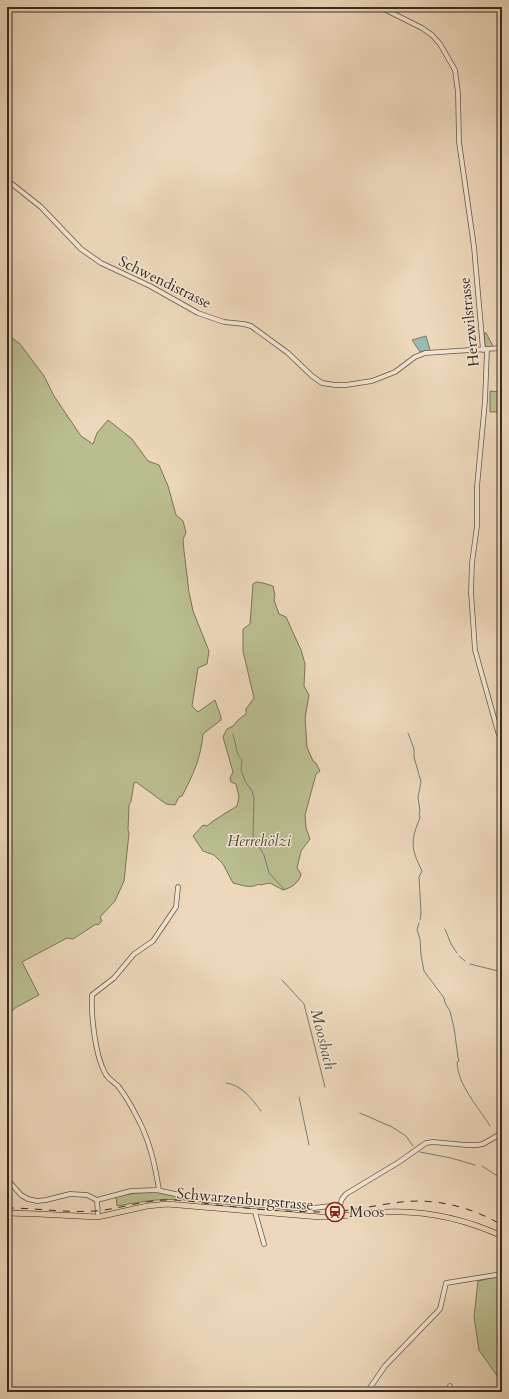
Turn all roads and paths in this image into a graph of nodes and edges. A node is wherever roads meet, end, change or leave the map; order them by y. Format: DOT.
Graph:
graph roads {
  1 [pos="380,7"];
  2 [pos="7,180"];
  3 [pos="502,348"];
  4 [pos="485,350"];
  5 [pos="502,742"];
  6 [pos="178,887"];
  7 [pos="502,1133"];
  8 [pos="7,1179"];
  9 [pos="159,1190"];
  10 [pos="96,1200"];
  11 [pos="255,1212"];
  12 [pos="7,1214"];
  13 [pos="98,1217"];
  14 [pos="502,1236"];
  15 [pos="264,1244"];
  16 [pos="502,1274"];
  17 [pos="450,1386"];
  18 [pos="367,1392"];
  19 [pos="452,1392"];
  1 -- 4 [label="street, Herzwilstrasse"];
  2 -- 4 [label="street, Schwendistrasse"];
  3 -- 4 [label="street, Schwendistrasse"];
  4 -- 5 [label="street, Herzwilstrasse"];
  6 -- 9 [label="street"];
  7 -- 9 [label="street"];
  8 -- 10 [label="street"];
  9 -- 10 [label="street"];
  10 -- 13 [label="street"];
  11 -- 13 [label="main road, Schwarzenburgstrasse"];
  11 -- 14 [label="main road, Schwarzenburgstrasse"];
  11 -- 15 [label="street"];
  12 -- 13 [label="main road, Schwarzenburgstrasse"];
  16 -- 18 [label="street"];
  17 -- 19 [label="street"];
}
